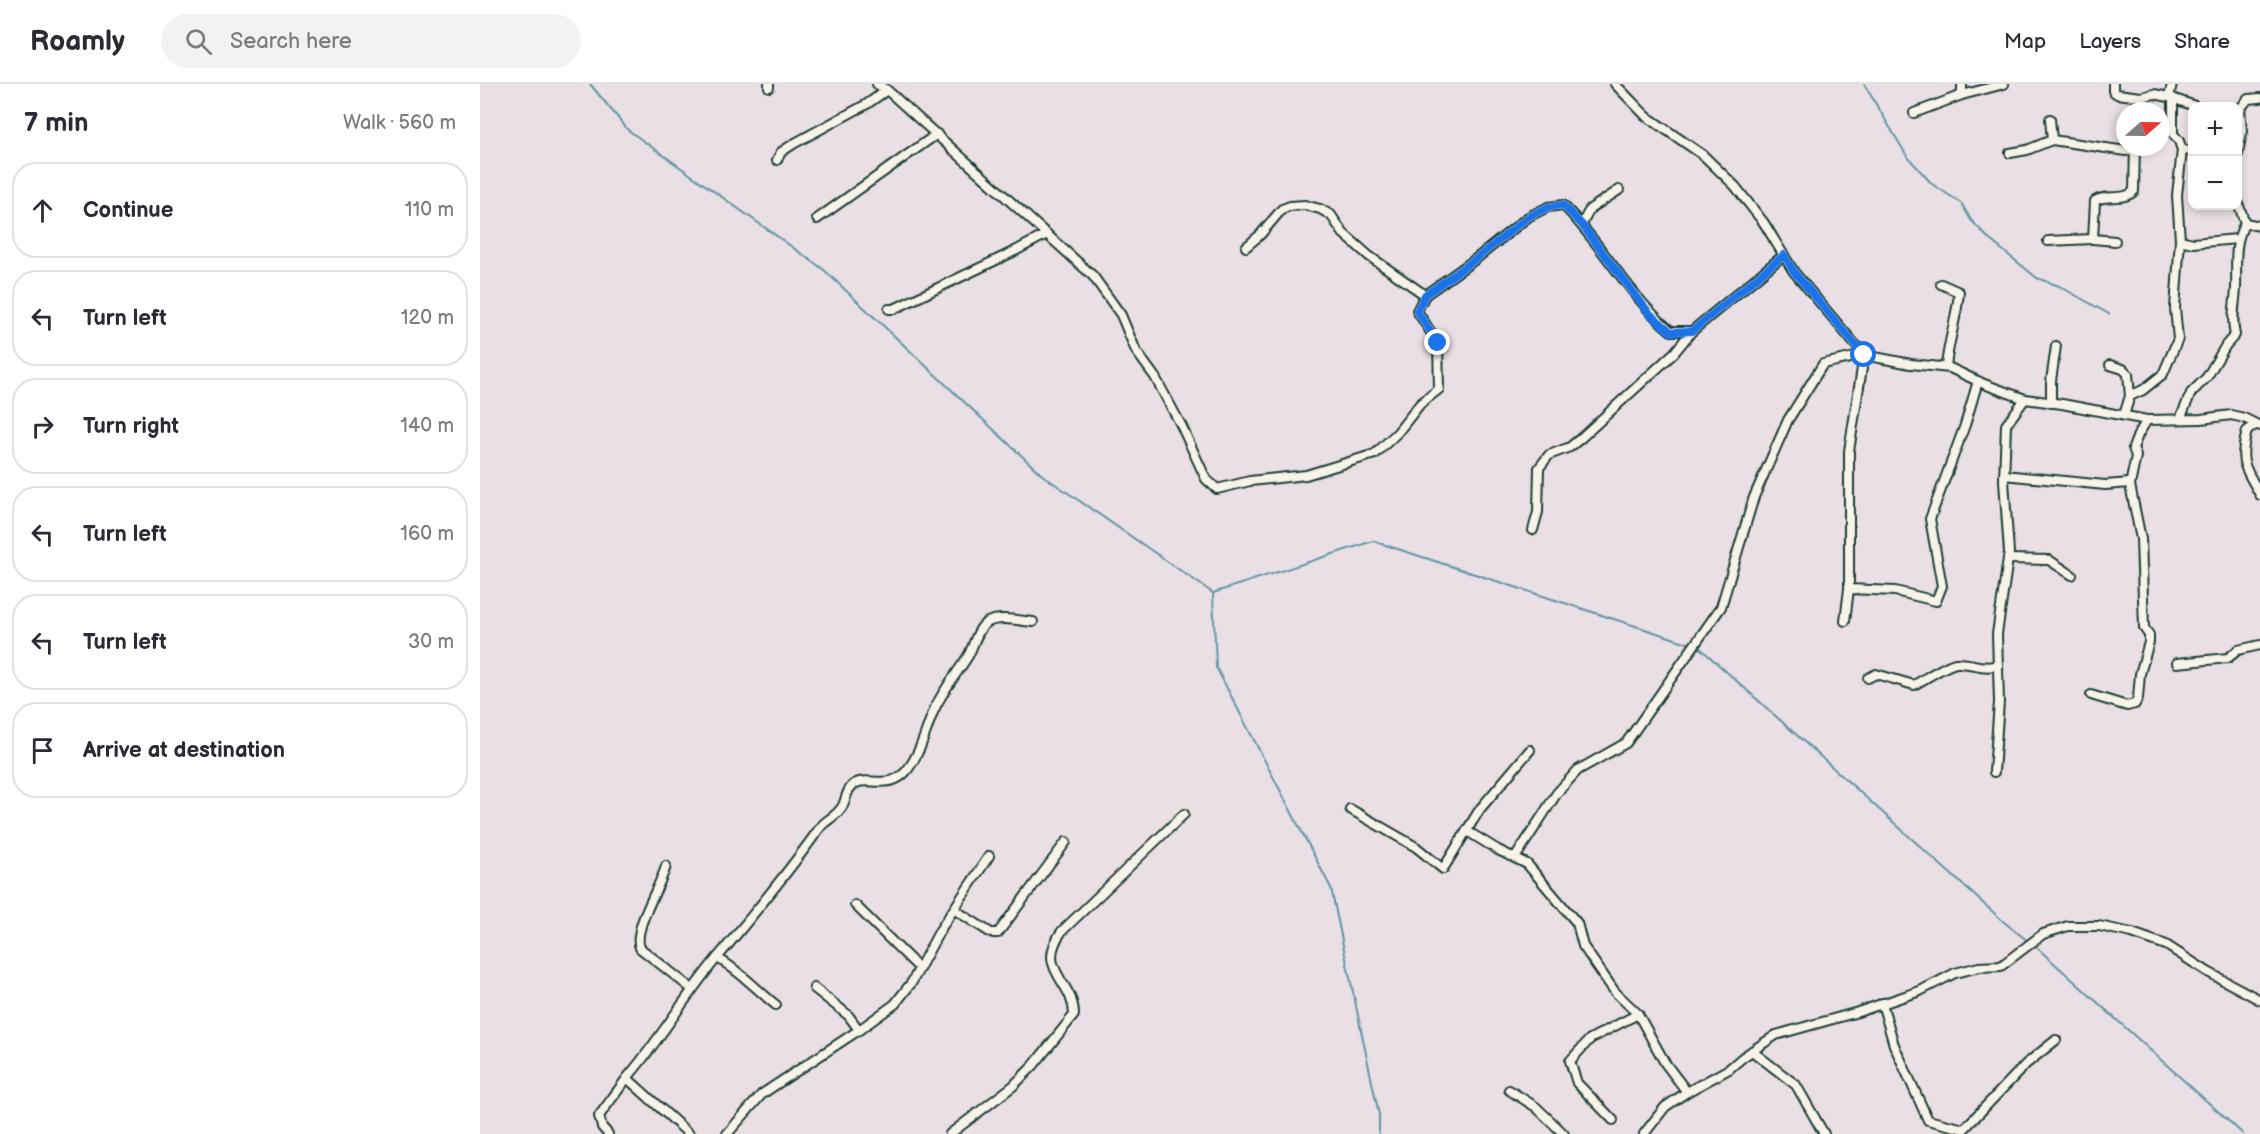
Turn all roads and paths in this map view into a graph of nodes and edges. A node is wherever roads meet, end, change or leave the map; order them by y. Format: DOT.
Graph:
graph roads {
  1 [pos="877,84"];
  2 [pos="1615,84"];
  3 [pos="1962,84"];
  4 [pos="2004,84"];
  5 [pos="2113,84"];
  6 [pos="2172,84"];
  7 [pos="887,90"];
  8 [pos="1962,95"];
  9 [pos="2141,97"];
  10 [pos="2171,97"];
  11 [pos="2260,98"];
  12 [pos="2140,102"];
  13 [pos="2188,104"];
  14 [pos="2242,106"];
  15 [pos="1914,113"];
  16 [pos="2050,119"];
  17 [pos="937,134"];
  18 [pos="2052,140"];
  19 [pos="2116,150"];
  20 [pos="2182,150"];
  21 [pos="2188,151"];
  22 [pos="2010,153"];
  23 [pos="2135,156"];
  24 [pos="777,160"];
  25 [pos="1619,190"];
  26 [pos="2240,210"];
  27 [pos="818,219"];
  28 [pos="2245,223"];
  29 [pos="1582,225"];
  30 [pos="2260,226"];
  31 [pos="1047,234"];
  32 [pos="2093,238"];
  33 [pos="2237,238"];
  34 [pos="2180,240"];
  35 [pos="2048,241"];
  36 [pos="2115,241"];
  37 [pos="1246,247"];
  38 [pos="1784,255"];
  39 [pos="1941,284"];
  40 [pos="1425,295"];
  41 [pos="889,309"];
  42 [pos="1692,331"];
  43 [pos="2056,346"];
  44 [pos="1864,355"];
  45 [pos="2110,365"];
  46 [pos="1946,367"];
  47 [pos="1978,381"];
  48 [pos="2130,396"];
  49 [pos="2025,399"];
  50 [pos="2051,403"];
  51 [pos="2124,415"];
  52 [pos="2180,418"];
  53 [pos="2147,420"];
  54 [pos="2257,426"];
  55 [pos="2004,475"];
  56 [pos="2130,483"];
  57 [pos="2260,495"];
  58 [pos="1533,530"];
  59 [pos="2008,559"];
  60 [pos="2072,575"];
  61 [pos="1849,589"];
  62 [pos="1845,621"];
  63 [pos="1034,622"];
  64 [pos="2260,645"];
  65 [pos="2177,663"];
  66 [pos="1998,665"];
  67 [pos="1868,678"];
  68 [pos="2091,695"];
  69 [pos="1530,750"];
  70 [pos="1994,772"];
  71 [pos="1350,809"];
  72 [pos="1184,814"];
  73 [pos="1467,831"];
  74 [pos="1066,842"];
  75 [pos="989,856"];
  76 [pos="1515,858"];
  77 [pos="666,866"];
  78 [pos="855,905"];
  79 [pos="955,910"];
  80 [pos="717,958"];
  81 [pos="919,968"];
  82 [pos="814,988"];
  83 [pos="692,989"];
  84 [pos="2260,1000"];
  85 [pos="1881,1003"];
  86 [pos="776,1005"];
  87 [pos="1638,1014"];
  88 [pos="859,1030"];
  89 [pos="2056,1040"];
  90 [pos="1752,1051"];
  91 [pos="627,1078"];
  92 [pos="1509,1090"];
  93 [pos="1687,1092"];
  94 [pos="1612,1119"];
  95 [pos="608,1134"];
  96 [pos="689,1134"];
  97 [pos="727,1134"];
  98 [pos="950,1134"];
  99 [pos="1564,1134"];
  100 [pos="1644,1134"];
  101 [pos="1824,1134"];
  1 -- 7 [label="street"];
  2 -- 38 [label="street"];
  3 -- 8 [label="street"];
  4 -- 8 [label="street"];
  5 -- 9 [label="street"];
  6 -- 10 [label="street"];
  7 -- 17 [label="street"];
  7 -- 24 [label="street"];
  8 -- 15 [label="street"];
  9 -- 10 [label="street"];
  9 -- 12 [label="street"];
  10 -- 13 [label="street"];
  10 -- 20 [label="street"];
  11 -- 14 [label="street"];
  16 -- 18 [label="street"];
  17 -- 27 [label="street"];
  17 -- 31 [label="street"];
  18 -- 19 [label="street"];
  18 -- 22 [label="street"];
  20 -- 21 [label="street"];
  20 -- 34 [label="street"];
  23 -- 32 [label="street"];
  25 -- 29 [label="street"];
  26 -- 28 [label="street"];
  28 -- 30 [label="street"];
  28 -- 33 [label="street"];
  29 -- 40 [label="street"];
  29 -- 42 [label="street"];
  31 -- 40 [label="street"];
  31 -- 41 [label="street"];
  32 -- 35 [label="street"];
  32 -- 36 [label="street"];
  33 -- 34 [label="street"];
  33 -- 52 [label="street"];
  34 -- 48 [label="street"];
  37 -- 40 [label="street"];
  38 -- 42 [label="street"];
  38 -- 44 [label="street"];
  39 -- 46 [label="street"];
  42 -- 58 [label="street"];
  43 -- 50 [label="street"];
  44 -- 46 [label="street"];
  44 -- 61 [label="street"];
  44 -- 76 [label="street"];
  45 -- 48 [label="street"];
  46 -- 47 [label="street"];
  47 -- 49 [label="street"];
  47 -- 61 [label="street"];
  48 -- 51 [label="street"];
  49 -- 50 [label="street"];
  49 -- 55 [label="street"];
  50 -- 51 [label="street"];
  51 -- 53 [label="street"];
  52 -- 53 [label="street"];
  52 -- 54 [label="street"];
  53 -- 56 [label="street"];
  54 -- 57 [label="street"];
  55 -- 56 [label="street"];
  55 -- 59 [label="street"];
  56 -- 68 [label="street"];
  59 -- 60 [label="street"];
  59 -- 66 [label="street"];
  61 -- 62 [label="street"];
  63 -- 80 [label="street"];
  64 -- 65 [label="street"];
  66 -- 67 [label="street"];
  66 -- 70 [label="street"];
  69 -- 73 [label="street"];
  71 -- 73 [label="street"];
  72 -- 98 [label="street"];
  73 -- 76 [label="street"];
  74 -- 79 [label="street"];
  75 -- 79 [label="street"];
  76 -- 87 [label="street"];
  77 -- 83 [label="street"];
  78 -- 81 [label="street"];
  79 -- 81 [label="street"];
  80 -- 83 [label="street"];
  80 -- 86 [label="street"];
  81 -- 88 [label="street"];
  82 -- 88 [label="street"];
  83 -- 91 [label="street"];
  84 -- 85 [label="street"];
  85 -- 89 [label="street"];
  85 -- 90 [label="street"];
  87 -- 93 [label="street"];
  87 -- 94 [label="street"];
  88 -- 97 [label="street"];
  90 -- 93 [label="street"];
  90 -- 101 [label="street"];
  91 -- 95 [label="street"];
  91 -- 96 [label="street"];
  92 -- 99 [label="street"];
  93 -- 100 [label="street"];
}
